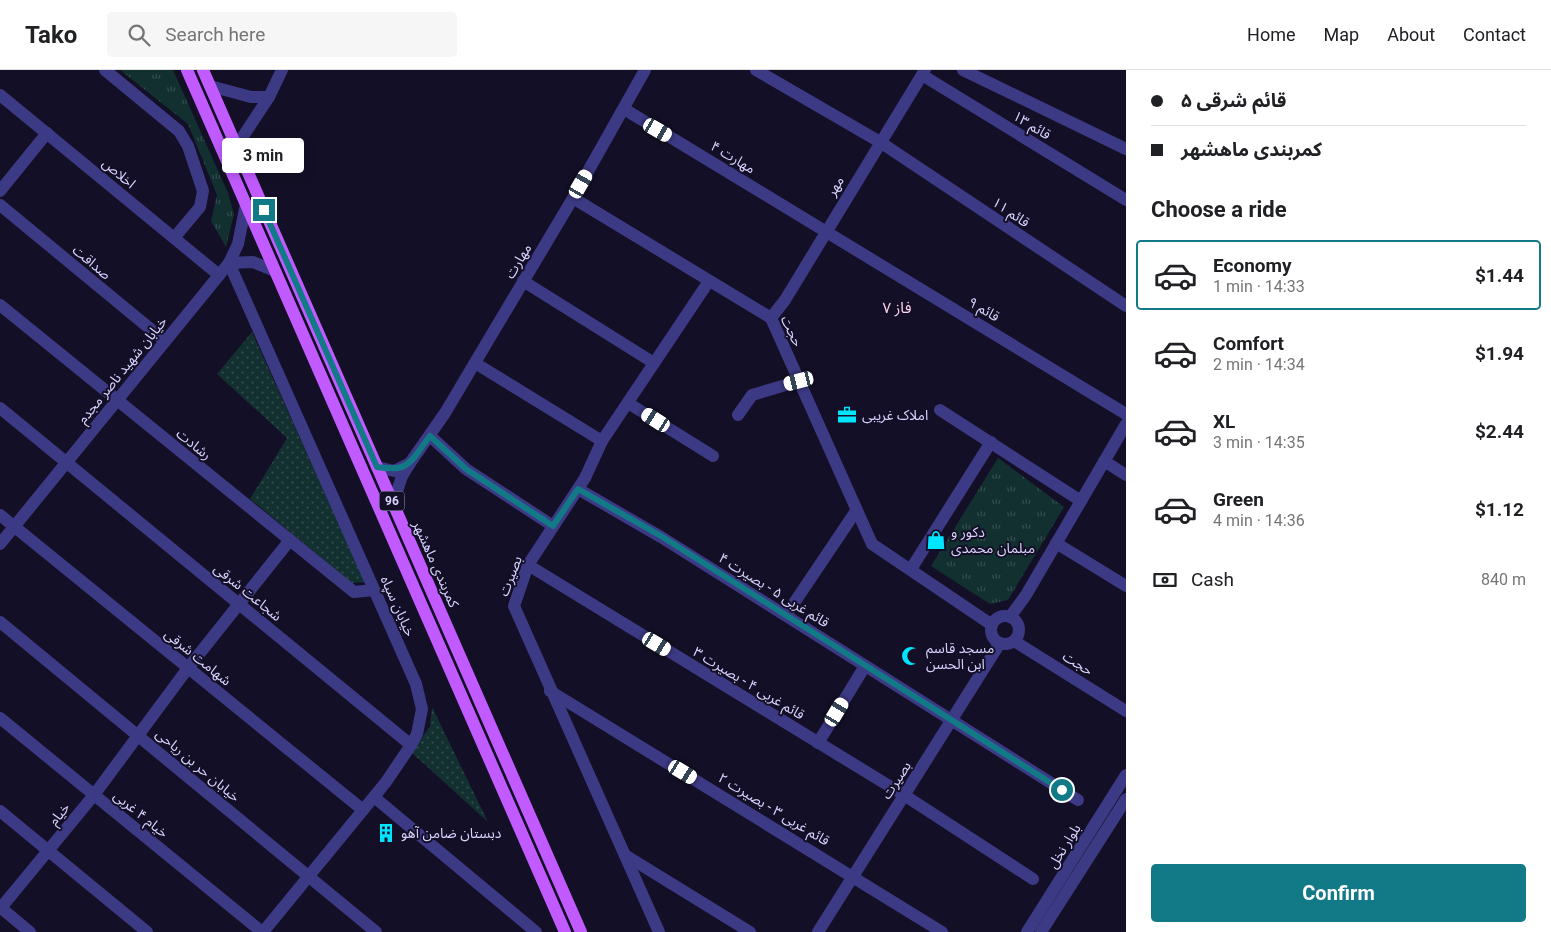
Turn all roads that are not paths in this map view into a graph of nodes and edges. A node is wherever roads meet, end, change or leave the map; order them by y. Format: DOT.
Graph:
graph roads {
  1 [pos="105,70"];
  2 [pos="187,70"];
  3 [pos="202,70"];
  4 [pos="282,70"];
  5 [pos="646,70"];
  6 [pos="756,70"];
  7 [pos="963,70"];
  8 [pos="924,73"];
  9 [pos="210,86"];
  10 [pos="0,95"];
  11 [pos="270,97"];
  12 [pos="624,109"];
  13 [pos="47,133"];
  14 [pos="880,142"];
  15 [pos="236,146"];
  16 [pos="1126,149"];
  17 [pos="0,191"];
  18 [pos="573,198"];
  19 [pos="1126,200"];
  20 [pos="246,204"];
  21 [pos="0,205"];
  22 [pos="826,230"];
  23 [pos="174,238"];
  24 [pos="229,263"];
  25 [pos="275,271"];
  26 [pos="219,275"];
  27 [pos="523,281"];
  28 [pos="709,281"];
  29 [pos="0,305"];
  30 [pos="1126,306"];
  31 [pos="771,318"];
  32 [pos="165,341"];
  33 [pos="474,363"];
  34 [pos="654,363"];
  35 [pos="799,381"];
  36 [pos="117,400"];
  37 [pos="628,402"];
  38 [pos="0,408"];
  39 [pos="940,410"];
  40 [pos="1126,414"];
  41 [pos="738,415"];
  42 [pos="1126,424"];
  43 [pos="430,436"];
  44 [pos="602,441"];
  45 [pos="991,442"];
  46 [pos="713,456"];
  47 [pos="67,462"];
  48 [pos="1104,462"];
  49 [pos="410,463"];
  50 [pos="377,467"];
  51 [pos="1126,474"];
  52 [pos="578,489"];
  53 [pos="1081,501"];
  54 [pos="393,504"];
  55 [pos="856,511"];
  56 [pos="0,515"];
  57 [pos="553,526"];
  58 [pos="14,527"];
  59 [pos="290,540"];
  60 [pos="1056,543"];
  61 [pos="0,544"];
  62 [pos="528,565"];
  63 [pos="911,569"];
  64 [pos="1126,586"];
  65 [pos="374,590"];
  66 [pos="239,604"];
  67 [pos="786,615"];
  68 [pos="1010,617"];
  69 [pos="0,622"];
  70 [pos="992,625"];
  71 [pos="1014,641"];
  72 [pos="1000,643"];
  73 [pos="865,666"];
  74 [pos="188,668"];
  75 [pos="550,691"];
  76 [pos="1126,710"];
  77 [pos="0,718"];
  78 [pos="952,721"];
  79 [pos="138,735"];
  80 [pos="818,743"];
  81 [pos="411,745"];
  82 [pos="1126,776"];
  83 [pos="94,795"];
  84 [pos="904,795"];
  85 [pos="374,797"];
  86 [pos="1126,799"];
  87 [pos="1078,800"];
  88 [pos="363,810"];
  89 [pos="0,811"];
  90 [pos="48,851"];
  91 [pos="626,855"];
  92 [pos="853,875"];
  93 [pos="308,876"];
  94 [pos="1033,879"];
  95 [pos="0,908"];
  96 [pos="30,932"];
  97 [pos="147,932"];
  98 [pos="263,932"];
  99 [pos="376,932"];
  100 [pos="536,932"];
  101 [pos="565,932"];
  102 [pos="581,932"];
  103 [pos="659,932"];
  104 [pos="750,932"];
  105 [pos="818,932"];
  106 [pos="942,932"];
  107 [pos="1027,932"];
  108 [pos="1041,932"];
  1 -- 23 [label="street"];
  2 -- 20 [label="main road, 96"];
  3 -- 9 [label="main road, کمربندی ماهشهر / 96"];
  4 -- 11 [label="street"];
  5 -- 12 [label="street, مهارت"];
  6 -- 14 [label="street, قائم ۱۱"];
  7 -- 16 [label="street"];
  8 -- 14 [label="street, مهر"];
  8 -- 19 [label="street, قائم ۱۳"];
  9 -- 11 [label="street"];
  9 -- 15 [label="main road, کمربندی ماهشهر / 96"];
  10 -- 13 [label="street, اخلاص"];
  11 -- 15 [label="street"];
  12 -- 18 [label="street, مهارت"];
  12 -- 22 [label="street, مهارت ۴"];
  13 -- 17 [label="street"];
  13 -- 23 [label="street, اخلاص"];
  14 -- 22 [label="street, مهر"];
  14 -- 30 [label="street, قائم ۱۱"];
  15 -- 50 [label="main road, کمربندی ماهشهر / 96"];
  18 -- 27 [label="street, مهارت"];
  18 -- 28 [label="street, حجت"];
  20 -- 24 [label="street, خیابان شهید ناصر مجدم"];
  20 -- 25 [label="main road, 96"];
  21 -- 32 [label="street, صداقت"];
  22 -- 31 [label="street, مهر"];
  22 -- 40 [label="street, قائم ۹"];
  23 -- 26 [label="street, اخلاص"];
  24 -- 25 [label="street"];
  24 -- 26 [label="street, خیابان شهید ناصر مجدم"];
  24 -- 65 [label="street, خیابان سپاه"];
  25 -- 101 [label="main road, 96"];
  26 -- 32 [label="street, خیابان شهید ناصر مجدم"];
  27 -- 33 [label="street, مهارت"];
  27 -- 34 [label="street"];
  28 -- 31 [label="street, حجت"];
  28 -- 34 [label="street, بصیرت"];
  29 -- 36 [label="street, رشادت"];
  31 -- 35 [label="street, حجت"];
  32 -- 36 [label="street, خیابان شهید ناصر مجدم"];
  33 -- 43 [label="street, مهارت"];
  33 -- 44 [label="street"];
  34 -- 37 [label="street, بصیرت"];
  35 -- 41 [label="street"];
  35 -- 55 [label="street, حجت"];
  36 -- 47 [label="street, خیابان شهید ناصر مجدم"];
  36 -- 59 [label="street, رشادت"];
  37 -- 44 [label="street, بصیرت"];
  37 -- 46 [label="street"];
  38 -- 47 [label="street, شجاعت شرقی"];
  39 -- 45 [label="street"];
  42 -- 48 [label="street"];
  43 -- 49 [label="street, مهارت"];
  43 -- 57 [label="street"];
  44 -- 52 [label="street, بصیرت"];
  45 -- 53 [label="street"];
  45 -- 63 [label="street"];
  47 -- 58 [label="street, خیابان شهید ناصر مجدم"];
  47 -- 66 [label="street, شجاعت شرقی"];
  48 -- 51 [label="street"];
  48 -- 53 [label="street"];
  49 -- 50 [label="street"];
  49 -- 54 [label="street, مهارت"];
  50 -- 54 [label="main road, کمربندی ماهشهر / 96"];
  52 -- 57 [label="street, بصیرت"];
  52 -- 67 [label="street, قائم غربی ۵ - بصیرت ۴"];
  53 -- 60 [label="street"];
  54 -- 102 [label="main road, کمربندی ماهشهر / 96"];
  55 -- 63 [label="street, حجت"];
  55 -- 67 [label="street"];
  56 -- 58 [label="street, شهامت شرقی"];
  57 -- 62 [label="street, بصیرت"];
  58 -- 61 [label="street, خیابان شهید ناصر مجدم"];
  58 -- 74 [label="street, شهامت شرقی"];
  59 -- 65 [label="street, رشادت"];
  59 -- 66 [label="street, خیام"];
  60 -- 64 [label="street"];
  60 -- 68 [label="street"];
  62 -- 75 [label="street, بصیرت"];
  62 -- 80 [label="street, قائم غربی ۴ - بصیرت ۳"];
  63 -- 70 [label="street, حجت"];
  65 -- 81 [label="street, خیابان سپاه"];
  66 -- 74 [label="street, خیام"];
  66 -- 81 [label="street, شجاعت شرقی"];
  67 -- 73 [label="street, قائم غربی ۵ - بصیرت ۴"];
  68 -- 70 [label="street"];
  68 -- 71 [label="street"];
  69 -- 79 [label="street, خیابان حر بن ریاحی"];
  70 -- 72 [label="street"];
  71 -- 72 [label="street"];
  71 -- 76 [label="street, حجت"];
  72 -- 78 [label="street, بصیرت"];
  73 -- 78 [label="street, قائم غربی ۵ - بصیرت ۴"];
  73 -- 80 [label="street"];
  74 -- 79 [label="street, خیام"];
  74 -- 88 [label="street, شهامت شرقی"];
  75 -- 91 [label="street, بصیرت"];
  75 -- 92 [label="street, قائم غربی ۳ - بصیرت ۲"];
  77 -- 83 [label="street, خیام ۴ غربی"];
  78 -- 84 [label="street, بصیرت"];
  78 -- 87 [label="street, قائم غربی ۵ - بصیرت ۴"];
  79 -- 83 [label="street, خیام"];
  79 -- 93 [label="street, خیابان حر بن ریاحی"];
  80 -- 84 [label="street, قائم غربی ۴ - بصیرت ۳"];
  81 -- 85 [label="street, خیابان سپاه"];
  82 -- 107 [label="street, بلوار نخل"];
  83 -- 90 [label="street, خیام"];
  83 -- 98 [label="street, خیام ۴ غربی"];
  84 -- 92 [label="street, بصیرت"];
  84 -- 94 [label="street, قائم غربی ۴ - بصیرت ۳"];
  85 -- 88 [label="street, خیابان سپاه"];
  85 -- 100 [label="street"];
  86 -- 108 [label="street, بلوار نخل"];
  88 -- 93 [label="street, خیابان سپاه"];
  89 -- 90 [label="street"];
  90 -- 95 [label="street, خیام"];
  90 -- 97 [label="street"];
  91 -- 103 [label="street, بصیرت"];
  91 -- 104 [label="street"];
  92 -- 105 [label="street, بصیرت"];
  92 -- 106 [label="street, قائم غربی ۳ - بصیرت ۲"];
  93 -- 98 [label="street, خیابان سپاه"];
  93 -- 99 [label="street, خیابان حر بن ریاحی"];
  95 -- 96 [label="street"];
}
